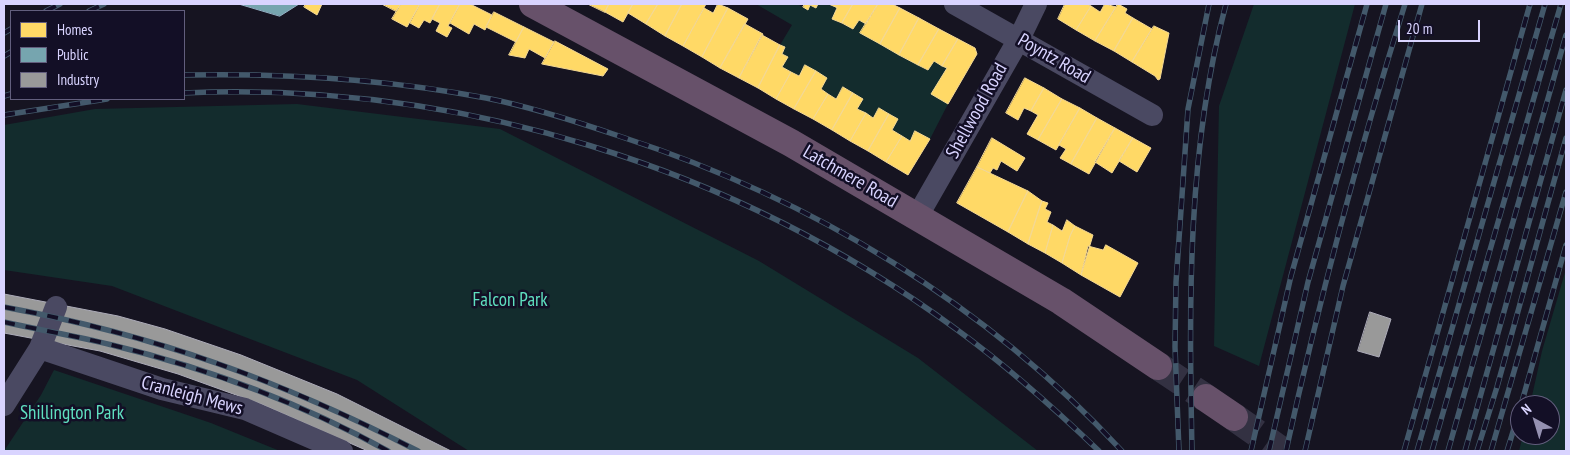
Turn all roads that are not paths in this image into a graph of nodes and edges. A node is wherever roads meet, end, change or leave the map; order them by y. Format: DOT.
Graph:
graph roads {
  1 [pos="533,4"];
  2 [pos="955,4"];
  3 [pos="1036,4"];
  4 [pos="1019,39"];
  5 [pos="1152,115"];
  6 [pos="917,217"];
  7 [pos="56,307"];
  8 [pos="40,348"];
  9 [pos="1158,366"];
  10 [pos="1206,398"];
  11 [pos="4,405"];
  12 [pos="1234,417"];
  13 [pos="342,451"];
  1 -- 6 [label="highway, Latchmere Road"];
  2 -- 4 [label="street, Poyntz Road"];
  3 -- 4 [label="street, Shellwood Road"];
  4 -- 5 [label="street, Poyntz Road"];
  4 -- 6 [label="street, Shellwood Road"];
  6 -- 9 [label="highway, Latchmere Road"];
  7 -- 8 [label="street"];
  8 -- 11 [label="street"];
  8 -- 13 [label="street, Cranleigh Mews"];
  10 -- 12 [label="highway"];
}
